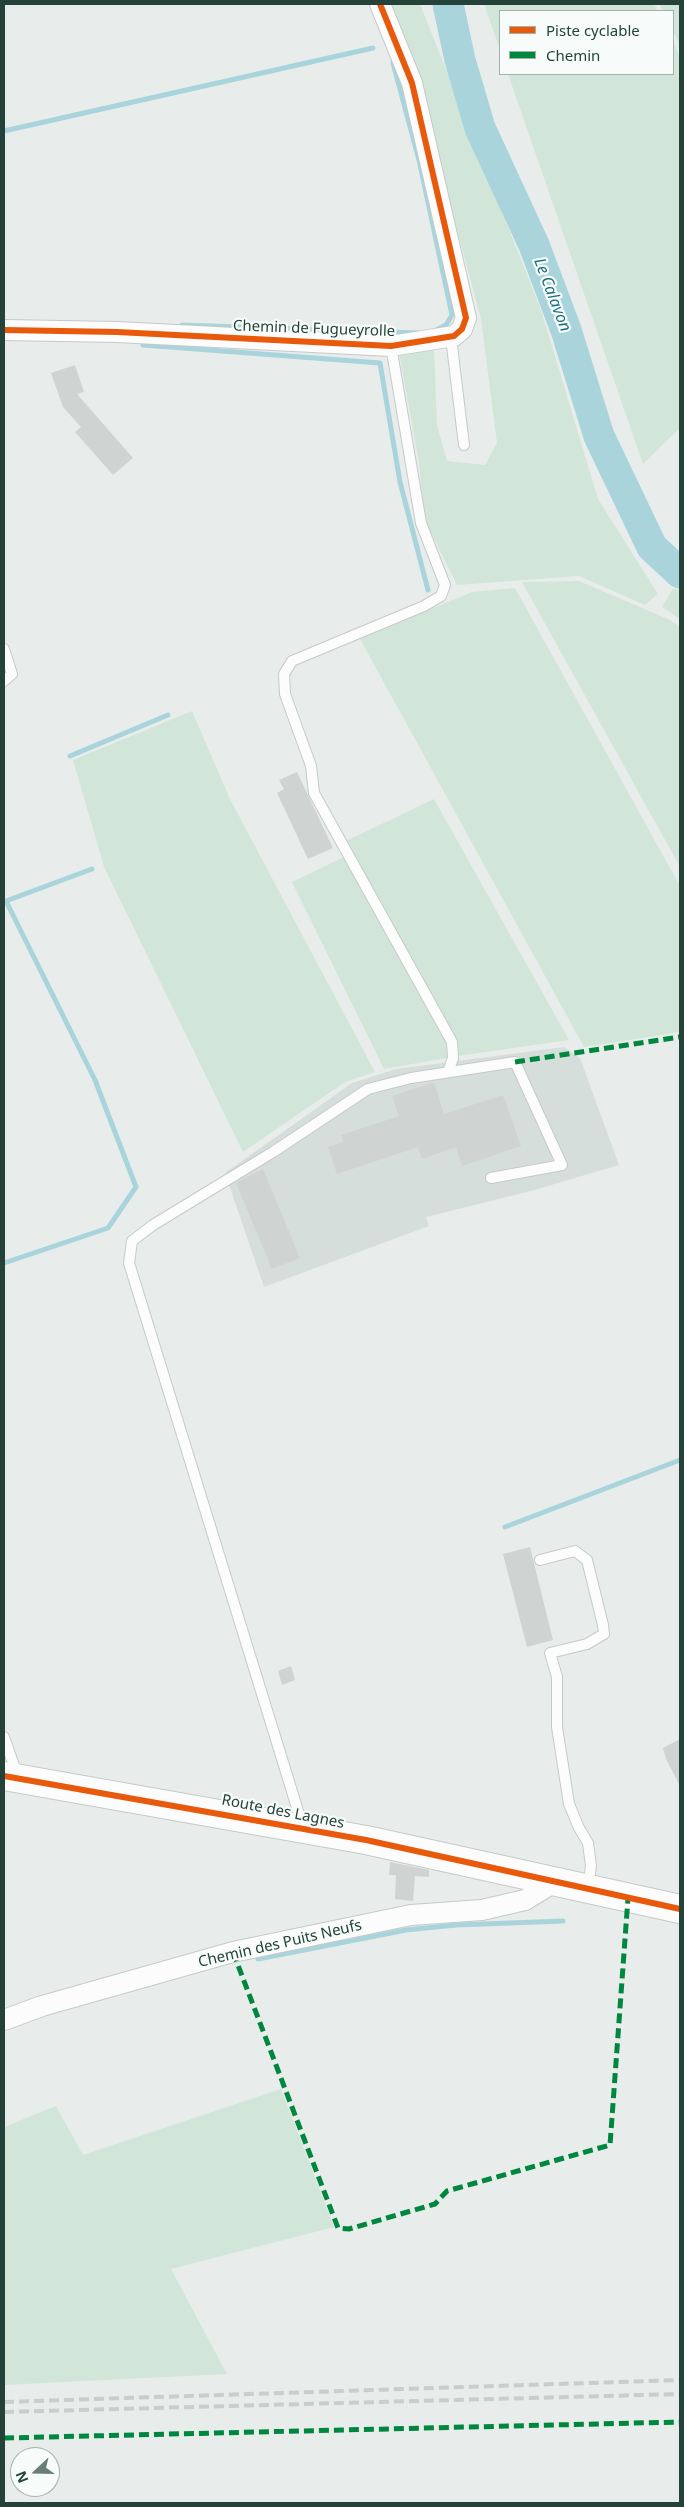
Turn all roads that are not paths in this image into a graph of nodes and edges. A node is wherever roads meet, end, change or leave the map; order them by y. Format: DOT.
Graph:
graph roads {
  1 [pos="380,4"];
  2 [pos="4,330"];
  3 [pos="447,338"];
  4 [pos="391,346"];
  5 [pos="464,445"];
  6 [pos="4,650"];
  7 [pos="4,681"];
  8 [pos="448,1072"];
  9 [pos="490,1178"];
  10 [pos="540,1560"];
  11 [pos="4,1737"];
  12 [pos="11,1777"];
  13 [pos="303,1828"];
  14 [pos="556,1881"];
  15 [pos="588,1888"];
  16 [pos="680,1909"];
  17 [pos="4,2020"];
  1 -- 3 [label="street"];
  2 -- 4 [label="street, Chemin de Fugueyrolle"];
  3 -- 4 [label="street, Chemin de Fugueyrolle"];
  3 -- 5 [label="lane"];
  4 -- 8 [label="lane"];
  6 -- 7 [label="lane"];
  8 -- 9 [label="lane"];
  8 -- 13 [label="lane"];
  10 -- 15 [label="lane"];
  11 -- 12 [label="lane"];
  12 -- 13 [label="street, Route des Lagnes"];
  13 -- 14 [label="street, Route des Lagnes"];
  14 -- 15 [label="street, Route des Lagnes"];
  14 -- 17 [label="street, Chemin des Puits Neufs"];
  15 -- 16 [label="street, Route des Lagnes"];
}
